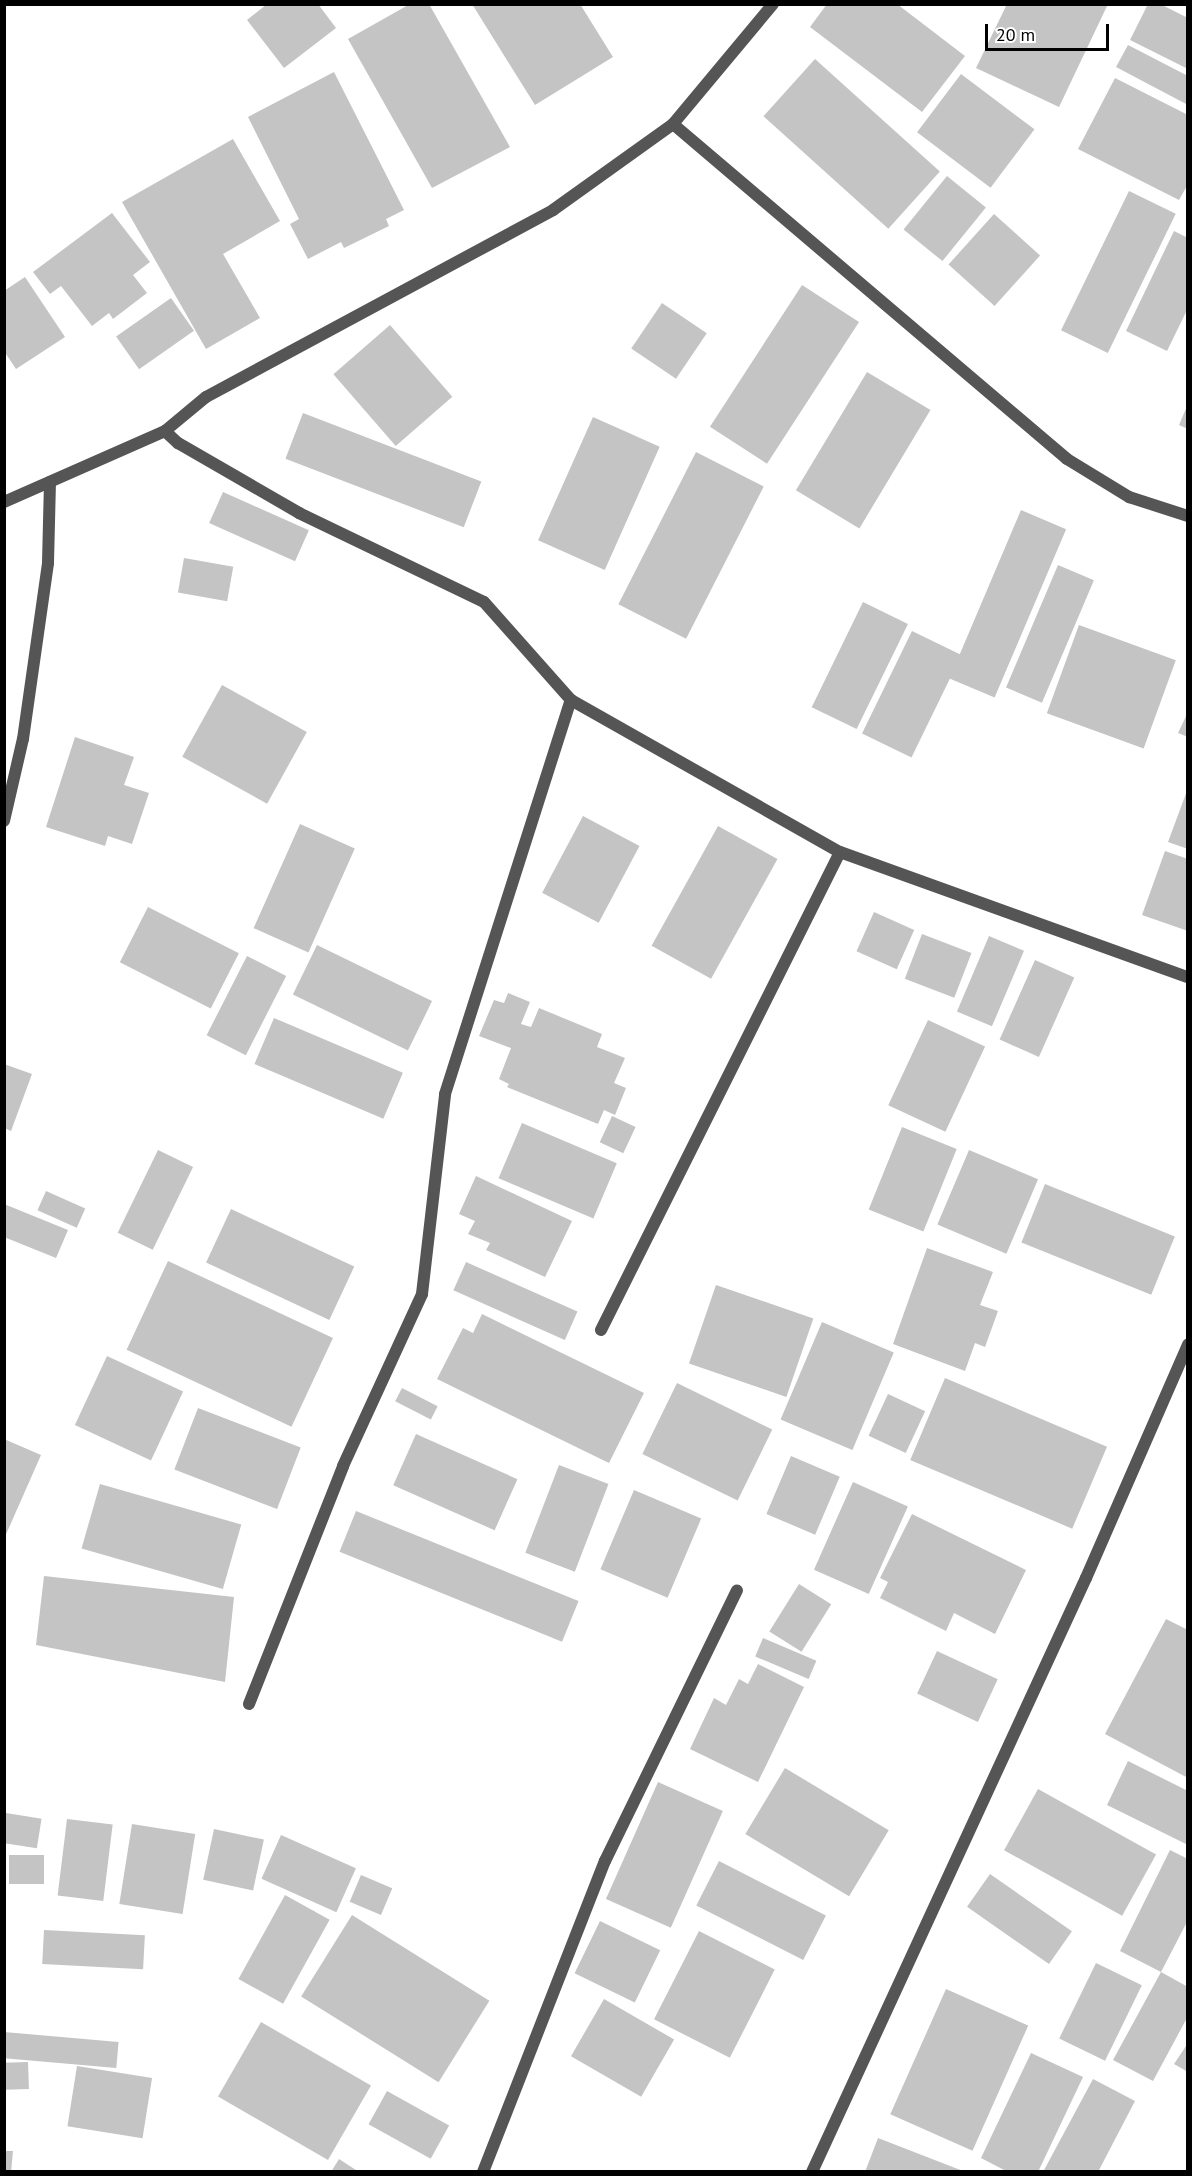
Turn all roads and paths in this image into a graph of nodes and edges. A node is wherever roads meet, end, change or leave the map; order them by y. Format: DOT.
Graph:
graph roads {
  1 [pos="773,4"];
  2 [pos="673,124"];
  3 [pos="165,431"];
  4 [pos="50,482"];
  5 [pos="4,502"];
  6 [pos="1188,516"];
  7 [pos="571,700"];
  8 [pos="4,821"];
  9 [pos="840,852"];
  10 [pos="1188,977"];
  11 [pos="601,1330"];
  12 [pos="1188,1344"];
  13 [pos="737,1590"];
  14 [pos="249,1704"];
  15 [pos="483,2172"];
  16 [pos="812,2172"];
  1 -- 2 [label="street"];
  2 -- 3 [label="street"];
  2 -- 6 [label="street"];
  3 -- 4 [label="street"];
  3 -- 7 [label="street"];
  4 -- 5 [label="street"];
  4 -- 8 [label="street"];
  7 -- 9 [label="street"];
  7 -- 14 [label="street"];
  9 -- 10 [label="street"];
  9 -- 11 [label="street"];
  12 -- 16 [label="street"];
  13 -- 15 [label="street"];
}
